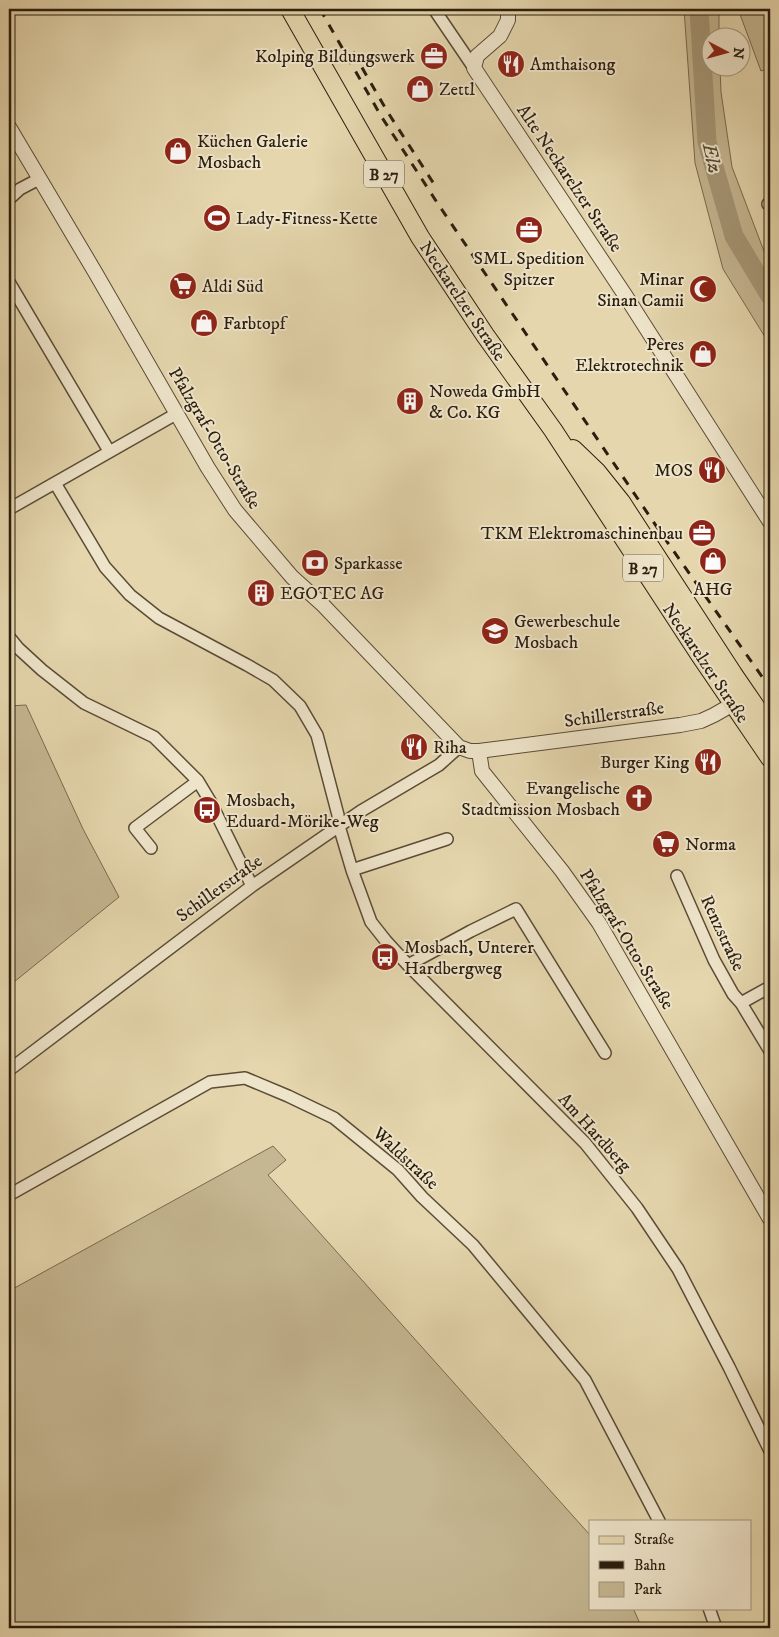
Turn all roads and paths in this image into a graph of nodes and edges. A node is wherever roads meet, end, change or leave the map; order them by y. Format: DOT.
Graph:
graph roads {
  1 [pos="290,9"];
  2 [pos="434,9"];
  3 [pos="508,9"];
  4 [pos="474,68"];
  5 [pos="9,127"];
  6 [pos="39,179"];
  7 [pos="9,199"];
  8 [pos="9,282"];
  9 [pos="176,414"];
  10 [pos="109,451"];
  11 [pos="55,483"];
  12 [pos="9,509"];
  13 [pos="770,522"];
  14 [pos="9,637"];
  15 [pos="741,700"];
  16 [pos="770,728"];
  17 [pos="459,747"];
  18 [pos="479,751"];
  19 [pos="770,758"];
  20 [pos="198,781"];
  21 [pos="338,826"];
  22 [pos="447,839"];
  23 [pos="151,848"];
  24 [pos="352,870"];
  25 [pos="677,876"];
  26 [pos="252,886"];
  27 [pos="408,965"];
  28 [pos="770,987"];
  29 [pos="741,1003"];
  30 [pos="770,1051"];
  31 [pos="605,1053"];
  32 [pos="9,1070"];
  33 [pos="9,1195"];
  34 [pos="770,1219"];
  35 [pos="770,1451"];
  36 [pos="658,1520"];
  37 [pos="710,1610"];
  38 [pos="716,1628"];
  1 -- 15 [label="main road, Neckarelzer Straße / B 27"];
  2 -- 4 [label="street, Alte Neckarelzer Straße"];
  3 -- 4 [label="street"];
  4 -- 13 [label="street, Alte Neckarelzer Straße"];
  5 -- 6 [label="street, Pfalzgraf-Otto-Straße"];
  6 -- 7 [label="street"];
  6 -- 9 [label="street, Pfalzgraf-Otto-Straße"];
  8 -- 10 [label="street"];
  9 -- 10 [label="street"];
  9 -- 17 [label="street, Pfalzgraf-Otto-Straße"];
  10 -- 11 [label="street"];
  11 -- 12 [label="street"];
  11 -- 21 [label="street, Am Hardberg"];
  14 -- 20 [label="street"];
  15 -- 16 [label="main road, B 27"];
  15 -- 18 [label="street, Schillerstraße"];
  15 -- 19 [label="main road, Neckarelzer Straße / B 27"];
  17 -- 18 [label="street"];
  17 -- 21 [label="street, Schillerstraße"];
  18 -- 34 [label="street, Pfalzgraf-Otto-Straße"];
  20 -- 23 [label="street"];
  20 -- 26 [label="street"];
  21 -- 24 [label="street, Am Hardberg"];
  21 -- 26 [label="street, Schillerstraße"];
  22 -- 24 [label="street"];
  24 -- 27 [label="street, Am Hardberg"];
  25 -- 29 [label="street, Renzstraße"];
  26 -- 32 [label="street, Schillerstraße"];
  27 -- 31 [label="street"];
  27 -- 35 [label="street, Am Hardberg"];
  28 -- 29 [label="street"];
  29 -- 30 [label="street, Renzstraße"];
  33 -- 36 [label="street, Waldstraße"];
  37 -- 38 [label="street"];
}
